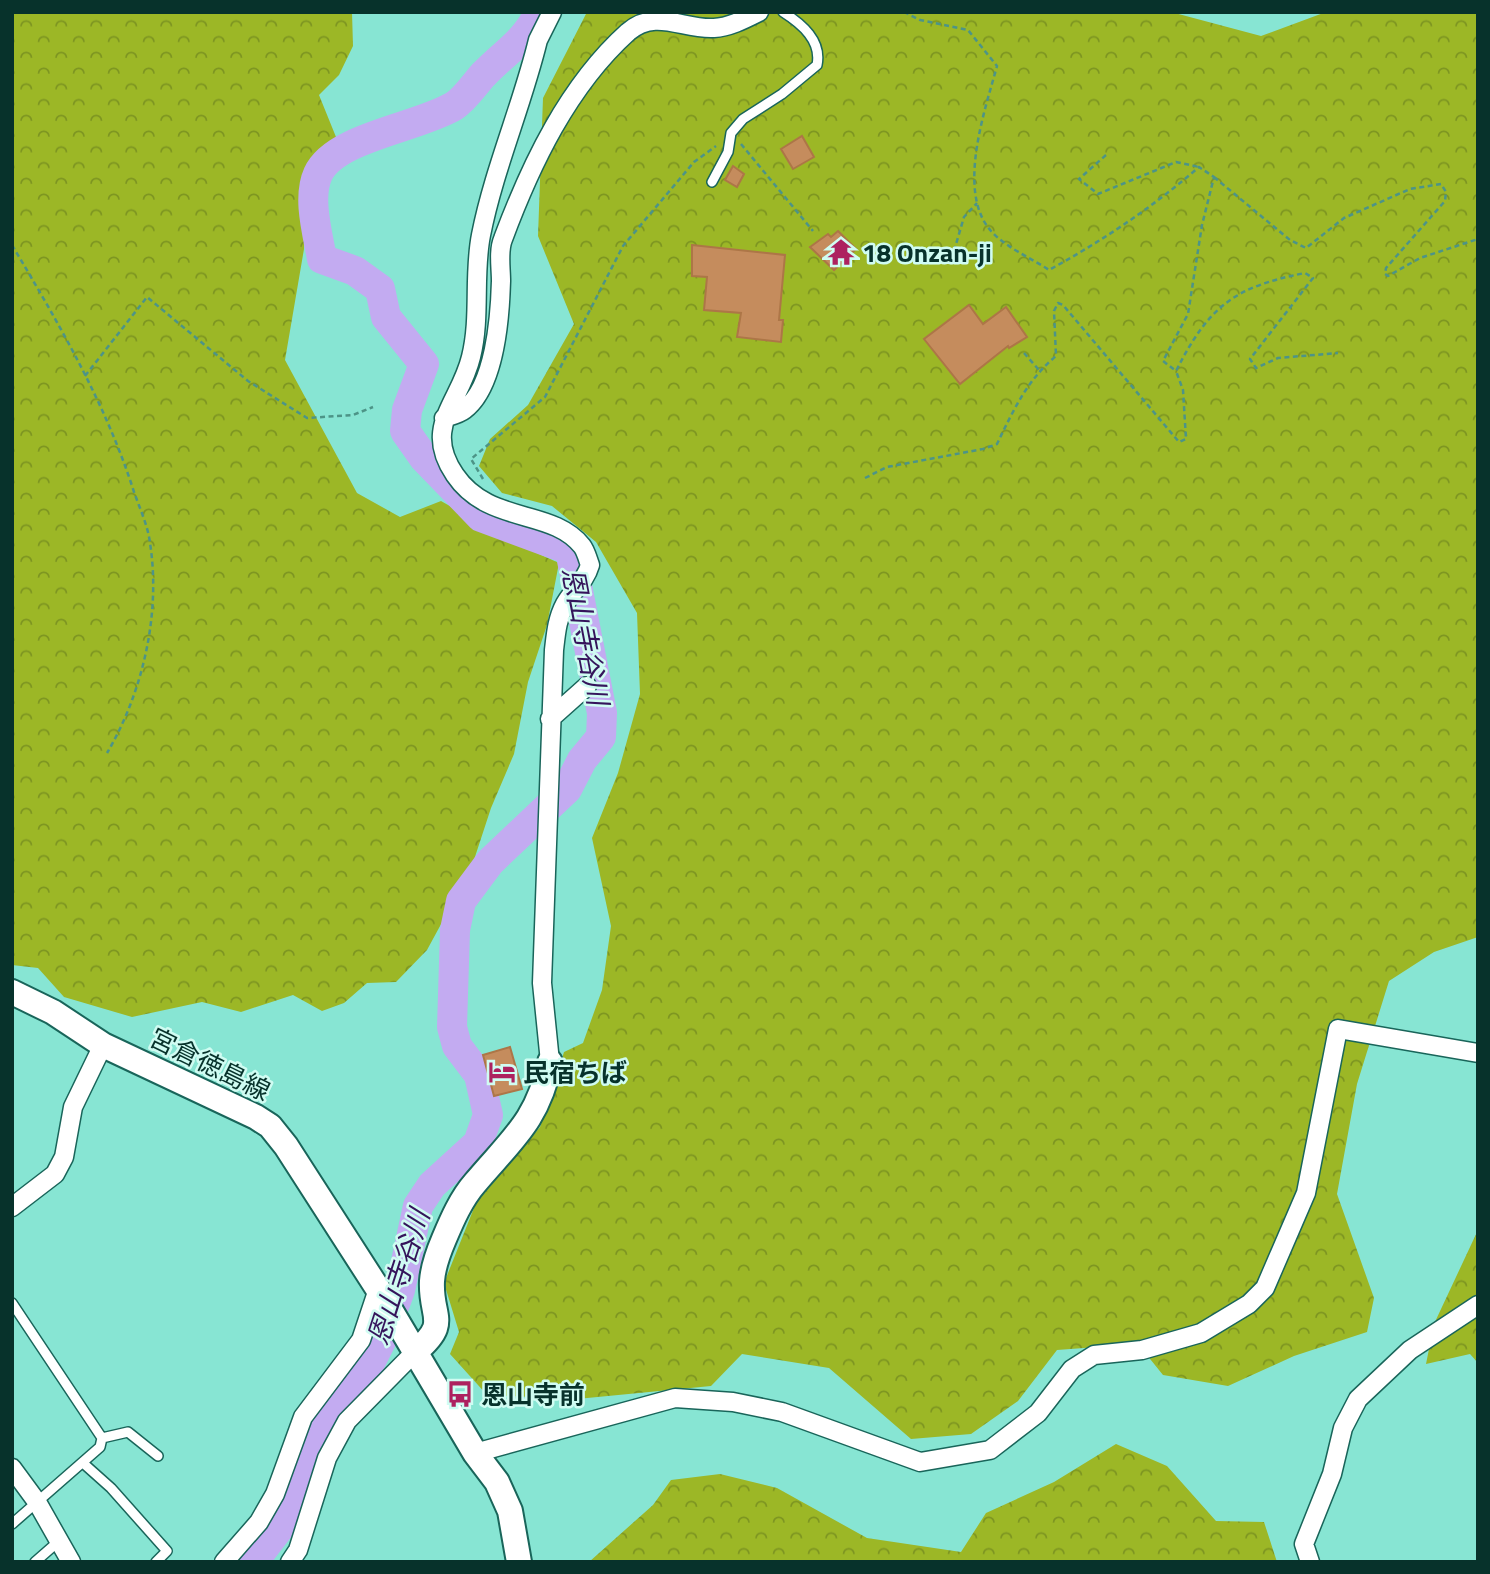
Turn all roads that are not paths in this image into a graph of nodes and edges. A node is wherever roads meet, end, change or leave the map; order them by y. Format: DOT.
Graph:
graph roads {
  1 [pos="552,12"];
  2 [pos="759,12"];
  3 [pos="783,12"];
  4 [pos="712,182"];
  5 [pos="444,418"];
  6 [pos="587,686"];
  7 [pos="550,719"];
  8 [pos="12,992"];
  9 [pos="103,1045"];
  10 [pos="1478,1053"];
  11 [pos="550,1062"];
  12 [pos="12,1208"];
  13 [pos="381,1294"];
  14 [pos="12,1303"];
  15 [pos="1478,1305"];
  16 [pos="409,1342"];
  17 [pos="102,1438"];
  18 [pos="475,1453"];
  19 [pos="158,1456"];
  20 [pos="83,1463"];
  21 [pos="13,1471"];
  22 [pos="37,1502"];
  23 [pos="12,1524"];
  24 [pos="59,1541"];
  25 [pos="35,1562"];
  26 [pos="71,1562"];
  27 [pos="156,1562"];
  28 [pos="224,1562"];
  29 [pos="290,1562"];
  30 [pos="520,1562"];
  31 [pos="1310,1562"];
  1 -- 5 [label="street"];
  2 -- 5 [label="street"];
  3 -- 4 [label="lane"];
  5 -- 7 [label="street"];
  6 -- 7 [label="street"];
  7 -- 11 [label="street"];
  8 -- 9 [label="main road, 宮倉徳島線"];
  9 -- 12 [label="street"];
  9 -- 13 [label="main road, 宮倉徳島線"];
  10 -- 18 [label="street"];
  11 -- 16 [label="main road"];
  13 -- 16 [label="main road, 宮倉徳島線"];
  13 -- 28 [label="street"];
  14 -- 17 [label="lane"];
  15 -- 31 [label="street"];
  16 -- 18 [label="main road, 宮倉徳島線"];
  16 -- 29 [label="street"];
  17 -- 19 [label="lane"];
  17 -- 20 [label="lane"];
  18 -- 30 [label="main road, 宮倉徳島線"];
  20 -- 22 [label="lane"];
  20 -- 27 [label="lane"];
  21 -- 22 [label="street"];
  22 -- 23 [label="lane"];
  22 -- 24 [label="street"];
  24 -- 25 [label="lane"];
  24 -- 26 [label="street"];
}
